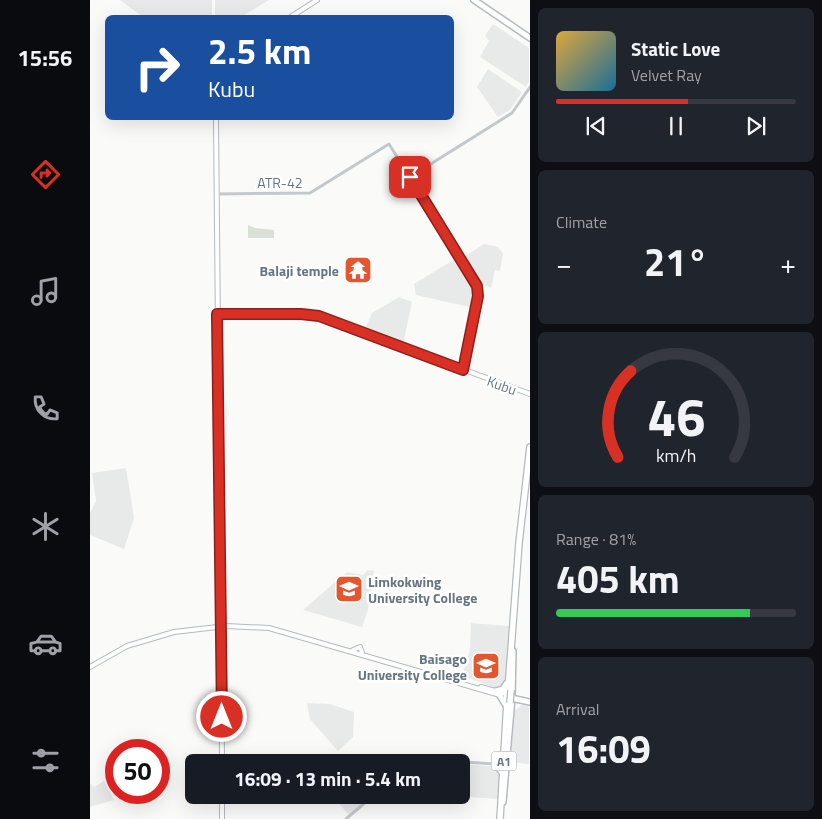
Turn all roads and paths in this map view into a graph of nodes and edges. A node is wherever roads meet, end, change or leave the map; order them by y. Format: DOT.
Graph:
graph roads {
  1 [pos="317,0"];
  2 [pos="474,0"];
  3 [pos="294,15"];
  4 [pos="530,37"];
  5 [pos="530,87"];
  6 [pos="216,120"];
  7 [pos="410,177"];
  8 [pos="217,194"];
  9 [pos="219,315"];
  10 [pos="463,370"];
  11 [pos="529,395"];
  12 [pos="530,447"];
  13 [pos="530,463"];
  14 [pos="221,625"];
  15 [pos="512,635"];
  16 [pos="90,667"];
  17 [pos="507,682"];
  18 [pos="497,693"];
  19 [pos="509,696"];
  20 [pos="521,699"];
  21 [pos="530,701"];
  22 [pos="511,712"];
  23 [pos="503,746"];
  24 [pos="222,754"];
  25 [pos="504,758"];
  26 [pos="470,762"];
  27 [pos="496,764"];
  28 [pos="503,774"];
  29 [pos="503,802"];
  30 [pos="222,804"];
  31 [pos="364,804"];
  32 [pos="222,819"];
  33 [pos="346,819"];
  34 [pos="501,819"];
  1 -- 3 [label="main road"];
  2 -- 4 [label="main road"];
  5 -- 7 [label="street"];
  6 -- 8 [label="main road"];
  7 -- 8 [label="street, ATR-42"];
  7 -- 10 [label="street"];
  8 -- 9 [label="main road"];
  9 -- 10 [label="main road, Kubu"];
  9 -- 14 [label="main road"];
  10 -- 11 [label="main road, Kubu"];
  12 -- 15 [label="highway, A1"];
  13 -- 19 [label="highway, A1"];
  14 -- 16 [label="main road"];
  14 -- 18 [label="main road"];
  14 -- 18 [label="main road"];
  14 -- 24 [label="main road"];
  15 -- 17 [label="main road"];
  15 -- 19 [label="highway, A1"];
  17 -- 18 [label="main road"];
  17 -- 19 [label="main road"];
  18 -- 19 [label="main road"];
  18 -- 19 [label="main road"];
  19 -- 20 [label="main road"];
  19 -- 20 [label="main road"];
  19 -- 22 [label="main road"];
  19 -- 23 [label="main road"];
  19 -- 25 [label="highway, A1"];
  19 -- 29 [label="highway, A1"];
  20 -- 21 [label="main road"];
  20 -- 22 [label="main road"];
  22 -- 29 [label="main road"];
  23 -- 25 [label="main road"];
  23 -- 27 [label="main road"];
  25 -- 28 [label="highway, A1"];
  26 -- 27 [label="street"];
  27 -- 28 [label="highway"];
  28 -- 34 [label="highway, A1"];
  29 -- 34 [label="highway, A1"];
  30 -- 32 [label="main road"];
  31 -- 33 [label="street"];
}
